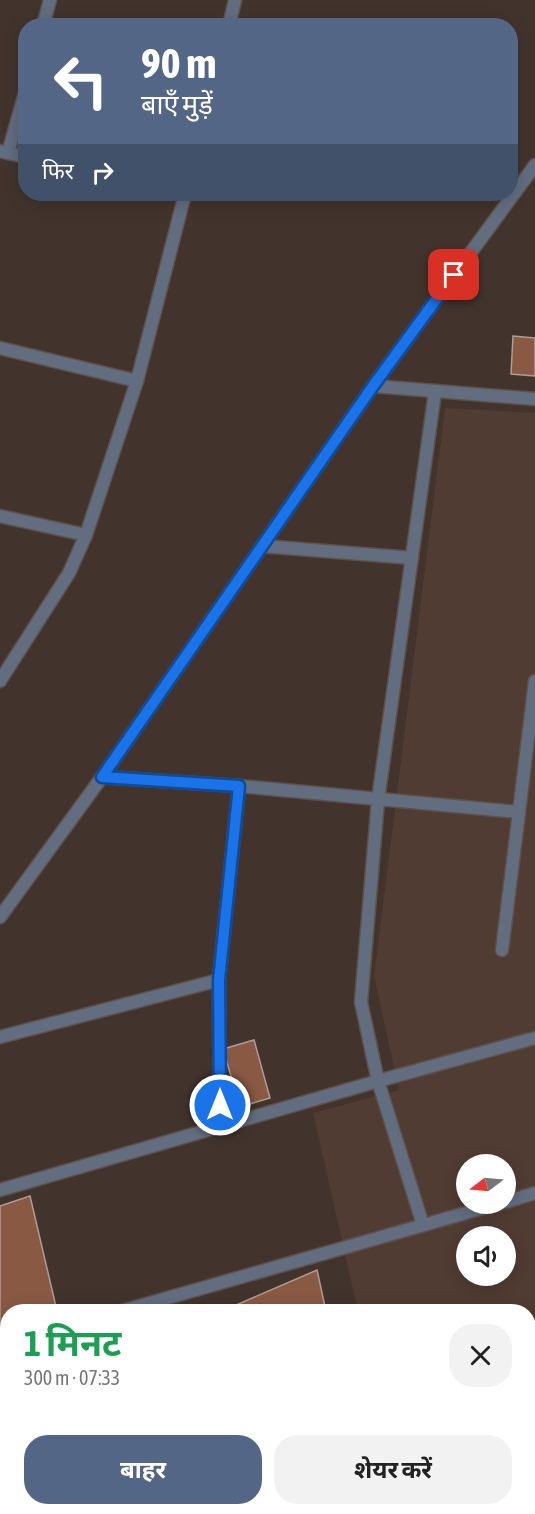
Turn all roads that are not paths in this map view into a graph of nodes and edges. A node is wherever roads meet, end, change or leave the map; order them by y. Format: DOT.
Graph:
graph roads {
  1 [pos="50,0"];
  2 [pos="236,0"];
  3 [pos="45,18"];
  4 [pos="231,18"];
  5 [pos="18,112"];
  6 [pos="4,152"];
  7 [pos="535,165"];
  8 [pos="518,188"];
  9 [pos="183,201"];
  10 [pos="509,201"];
  11 [pos="0,348"];
  12 [pos="137,381"];
  13 [pos="373,386"];
  14 [pos="435,392"];
  15 [pos="535,399"];
  16 [pos="0,516"];
  17 [pos="86,536"];
  18 [pos="262,546"];
  19 [pos="412,558"];
  20 [pos="0,681"];
  21 [pos="535,681"];
  22 [pos="102,777"];
  23 [pos="239,786"];
  24 [pos="378,800"];
  25 [pos="519,812"];
  26 [pos="0,917"];
  27 [pos="502,950"];
  28 [pos="219,980"];
  29 [pos="0,1037"];
  30 [pos="535,1038"];
  31 [pos="378,1081"];
  32 [pos="220,1126"];
  33 [pos="0,1190"];
  34 [pos="535,1193"];
  35 [pos="516,1199"];
  36 [pos="462,1214"];
  37 [pos="423,1225"];
  38 [pos="146,1304"];
  1 -- 3 [label="street"];
  2 -- 4 [label="street"];
  5 -- 6 [label="street"];
  7 -- 8 [label="street"];
  9 -- 12 [label="street"];
  10 -- 13 [label="street"];
  11 -- 12 [label="street"];
  12 -- 17 [label="street"];
  13 -- 14 [label="street"];
  13 -- 18 [label="street"];
  14 -- 15 [label="street"];
  14 -- 19 [label="street"];
  16 -- 17 [label="street"];
  17 -- 20 [label="street"];
  18 -- 19 [label="street"];
  18 -- 22 [label="street"];
  19 -- 24 [label="street"];
  21 -- 25 [label="street"];
  22 -- 23 [label="street"];
  22 -- 26 [label="street"];
  23 -- 24 [label="street"];
  23 -- 28 [label="street"];
  24 -- 25 [label="street"];
  24 -- 31 [label="street"];
  25 -- 27 [label="street"];
  28 -- 29 [label="street"];
  28 -- 32 [label="street"];
  30 -- 31 [label="street"];
  31 -- 32 [label="street"];
  31 -- 37 [label="street"];
  32 -- 33 [label="street"];
  34 -- 35 [label="street"];
  36 -- 37 [label="street"];
  37 -- 38 [label="street"];
}
